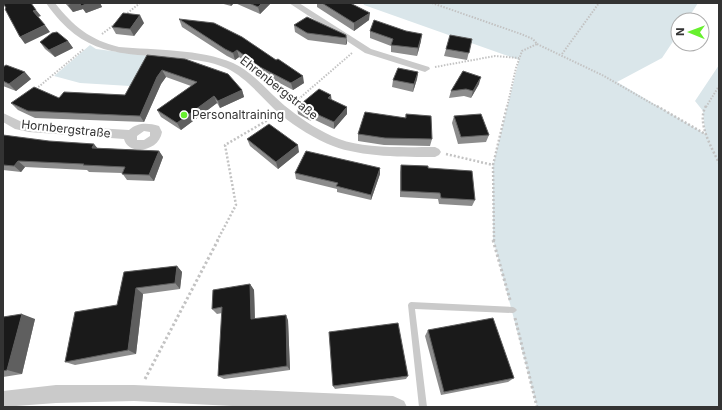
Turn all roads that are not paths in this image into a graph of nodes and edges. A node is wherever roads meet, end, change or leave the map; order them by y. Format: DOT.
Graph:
graph roads {
  1 [pos="50,3"];
  2 [pos="293,3"];
  3 [pos="425,69"];
  4 [pos="3,117"];
  5 [pos="132,135"];
  6 [pos="436,152"];
  7 [pos="513,310"];
  8 [pos="3,400"];
  9 [pos="398,407"];
  10 [pos="423,407"];
  1 -- 6 [label="street, Ehrenbergstraße"];
  2 -- 3 [label="street"];
  4 -- 5 [label="street, Hornbergstraße"];
  7 -- 10 [label="lane"];
  8 -- 9 [label="street"];
}
